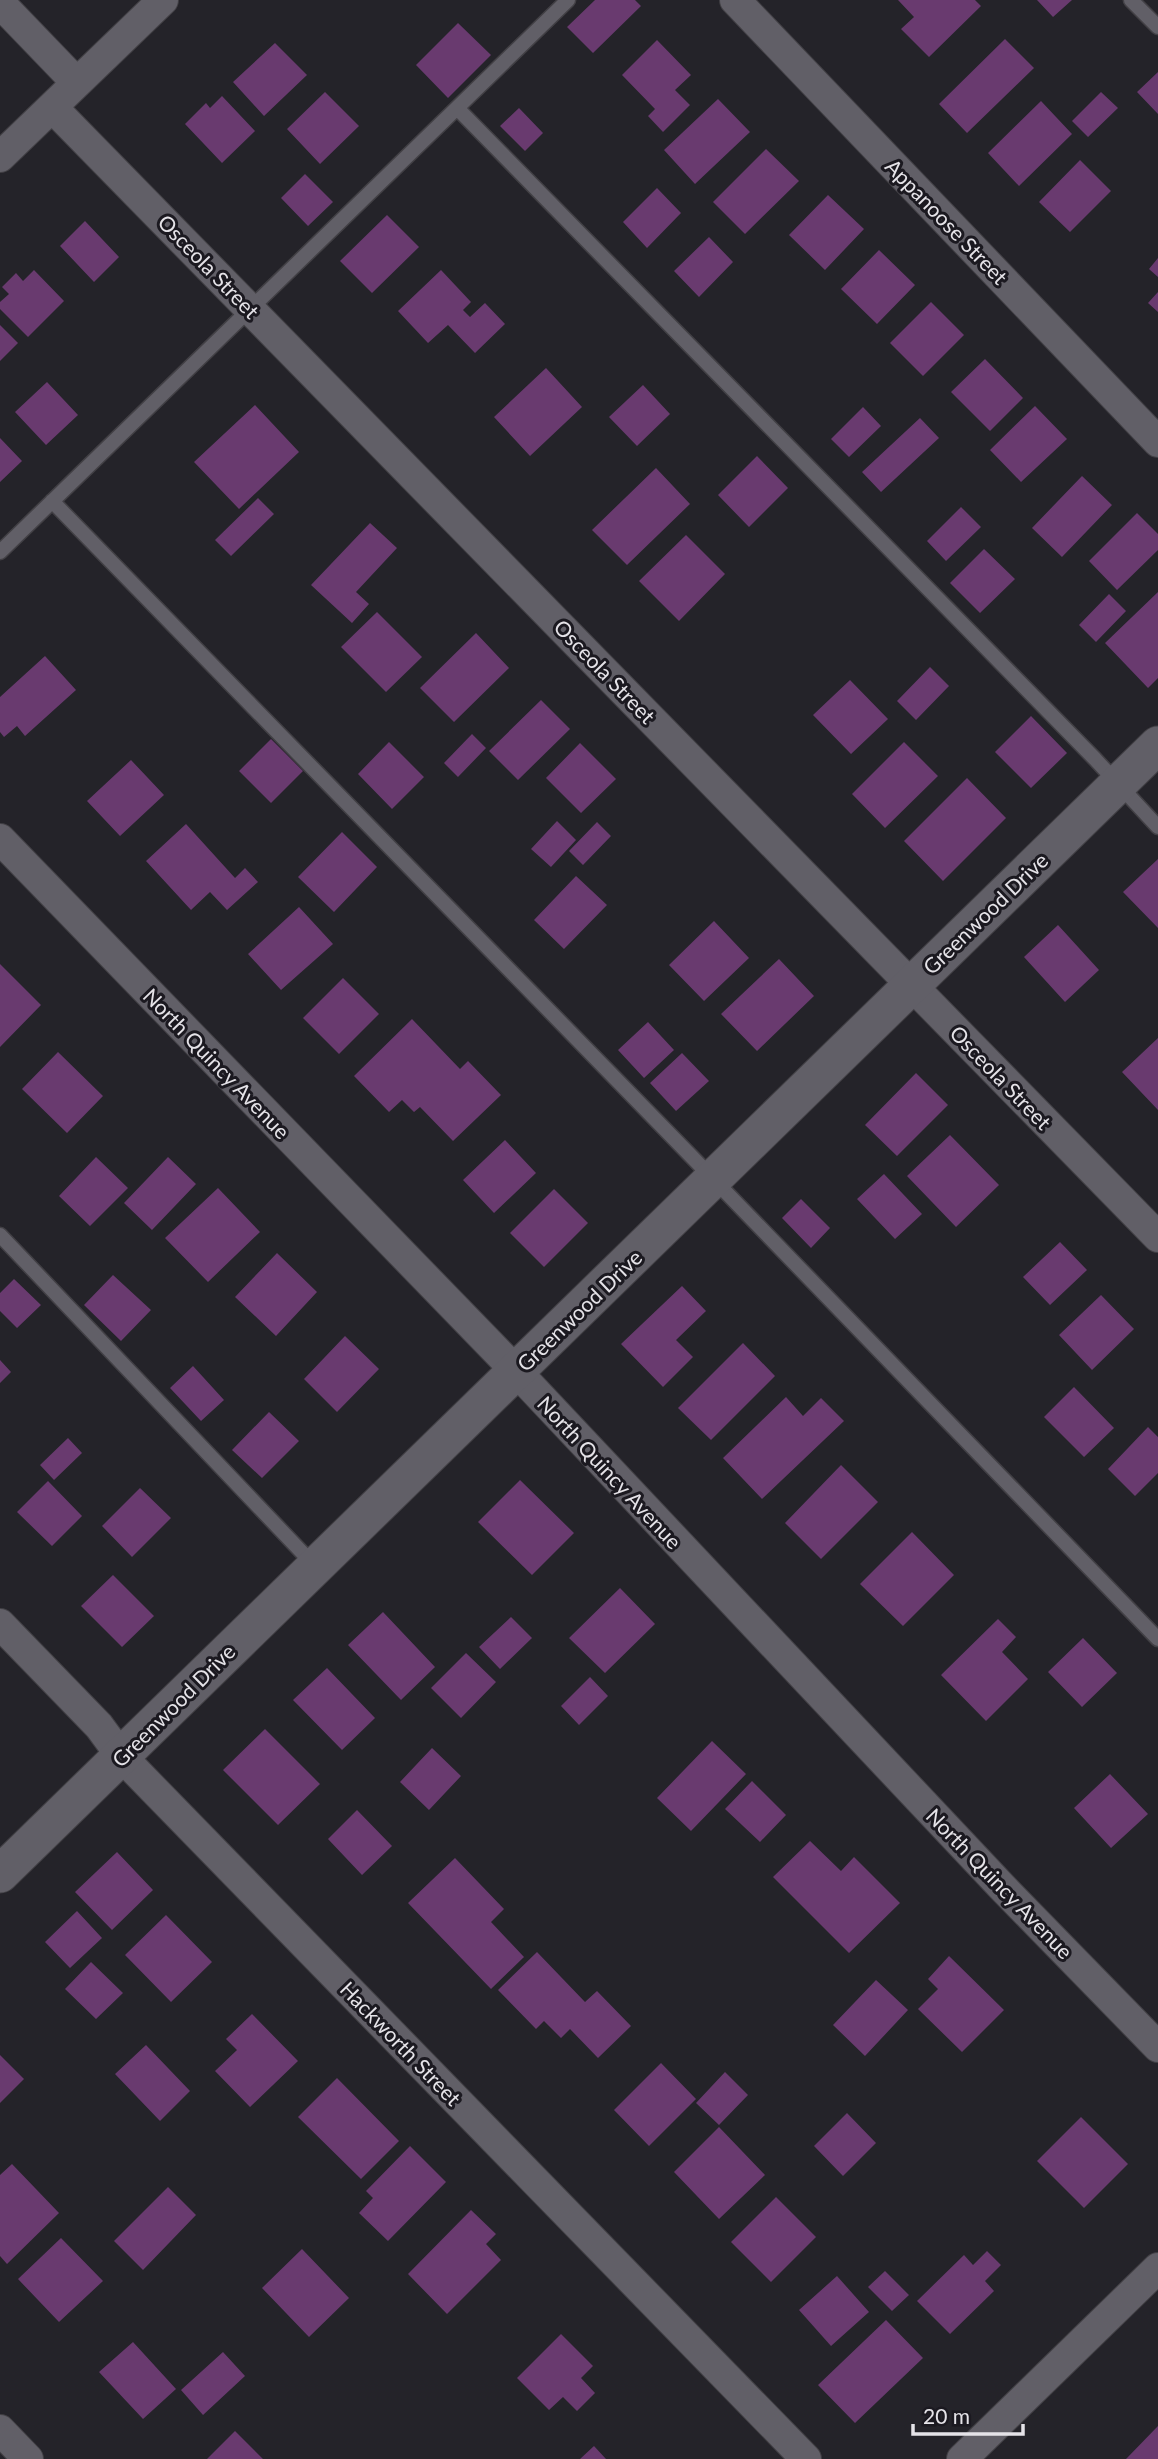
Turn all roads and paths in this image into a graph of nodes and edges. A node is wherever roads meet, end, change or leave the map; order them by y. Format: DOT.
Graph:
graph roads {
  1 [pos="163,0"];
  2 [pos="568,0"];
  3 [pos="735,0"];
  4 [pos="1132,0"];
  5 [pos="0,3"];
  6 [pos="1158,27"];
  7 [pos="76,82"];
  8 [pos="52,107"];
  9 [pos="457,108"];
  10 [pos="0,157"];
  11 [pos="250,309"];
  12 [pos="1158,442"];
  13 [pos="52,502"];
  14 [pos="0,551"];
  15 [pos="1158,745"];
  16 [pos="1119,783"];
  17 [pos="1158,827"];
  18 [pos="0,839"];
  19 [pos="911,985"];
  20 [pos="714,1179"];
  21 [pos="0,1235"];
  22 [pos="1158,1237"];
  23 [pos="516,1371"];
  24 [pos="315,1566"];
  25 [pos="0,1624"];
  26 [pos="1158,1639"];
  27 [pos="121,1756"];
  28 [pos="0,1874"];
  29 [pos="1158,2047"];
  30 [pos="1158,2267"];
  31 [pos="0,2430"];
  32 [pos="29,2459"];
  33 [pos="806,2459"];
  34 [pos="962,2459"];
  1 -- 7 [label="street"];
  2 -- 9 [label="lane"];
  3 -- 12 [label="street, Appanoose Street"];
  4 -- 6 [label="lane"];
  5 -- 7 [label="street"];
  7 -- 8 [label="street"];
  8 -- 10 [label="street"];
  8 -- 11 [label="street, Osceola Street"];
  9 -- 11 [label="lane"];
  9 -- 16 [label="lane"];
  11 -- 13 [label="lane"];
  11 -- 19 [label="street, Osceola Street"];
  13 -- 14 [label="lane"];
  13 -- 20 [label="lane"];
  15 -- 16 [label="street, Greenwood Drive"];
  16 -- 17 [label="lane"];
  16 -- 19 [label="street, Greenwood Drive"];
  18 -- 23 [label="street, North Quincy Avenue"];
  19 -- 20 [label="street, Greenwood Drive"];
  19 -- 22 [label="street, Osceola Street"];
  20 -- 23 [label="street, Greenwood Drive"];
  20 -- 26 [label="lane"];
  21 -- 24 [label="lane"];
  23 -- 24 [label="street, Greenwood Drive"];
  23 -- 29 [label="street, North Quincy Avenue"];
  24 -- 27 [label="street, Greenwood Drive"];
  25 -- 27 [label="street, Hackworth Street"];
  27 -- 28 [label="street, Greenwood Drive"];
  27 -- 33 [label="street, Hackworth Street"];
  30 -- 34 [label="street"];
  31 -- 32 [label="street"];
}
